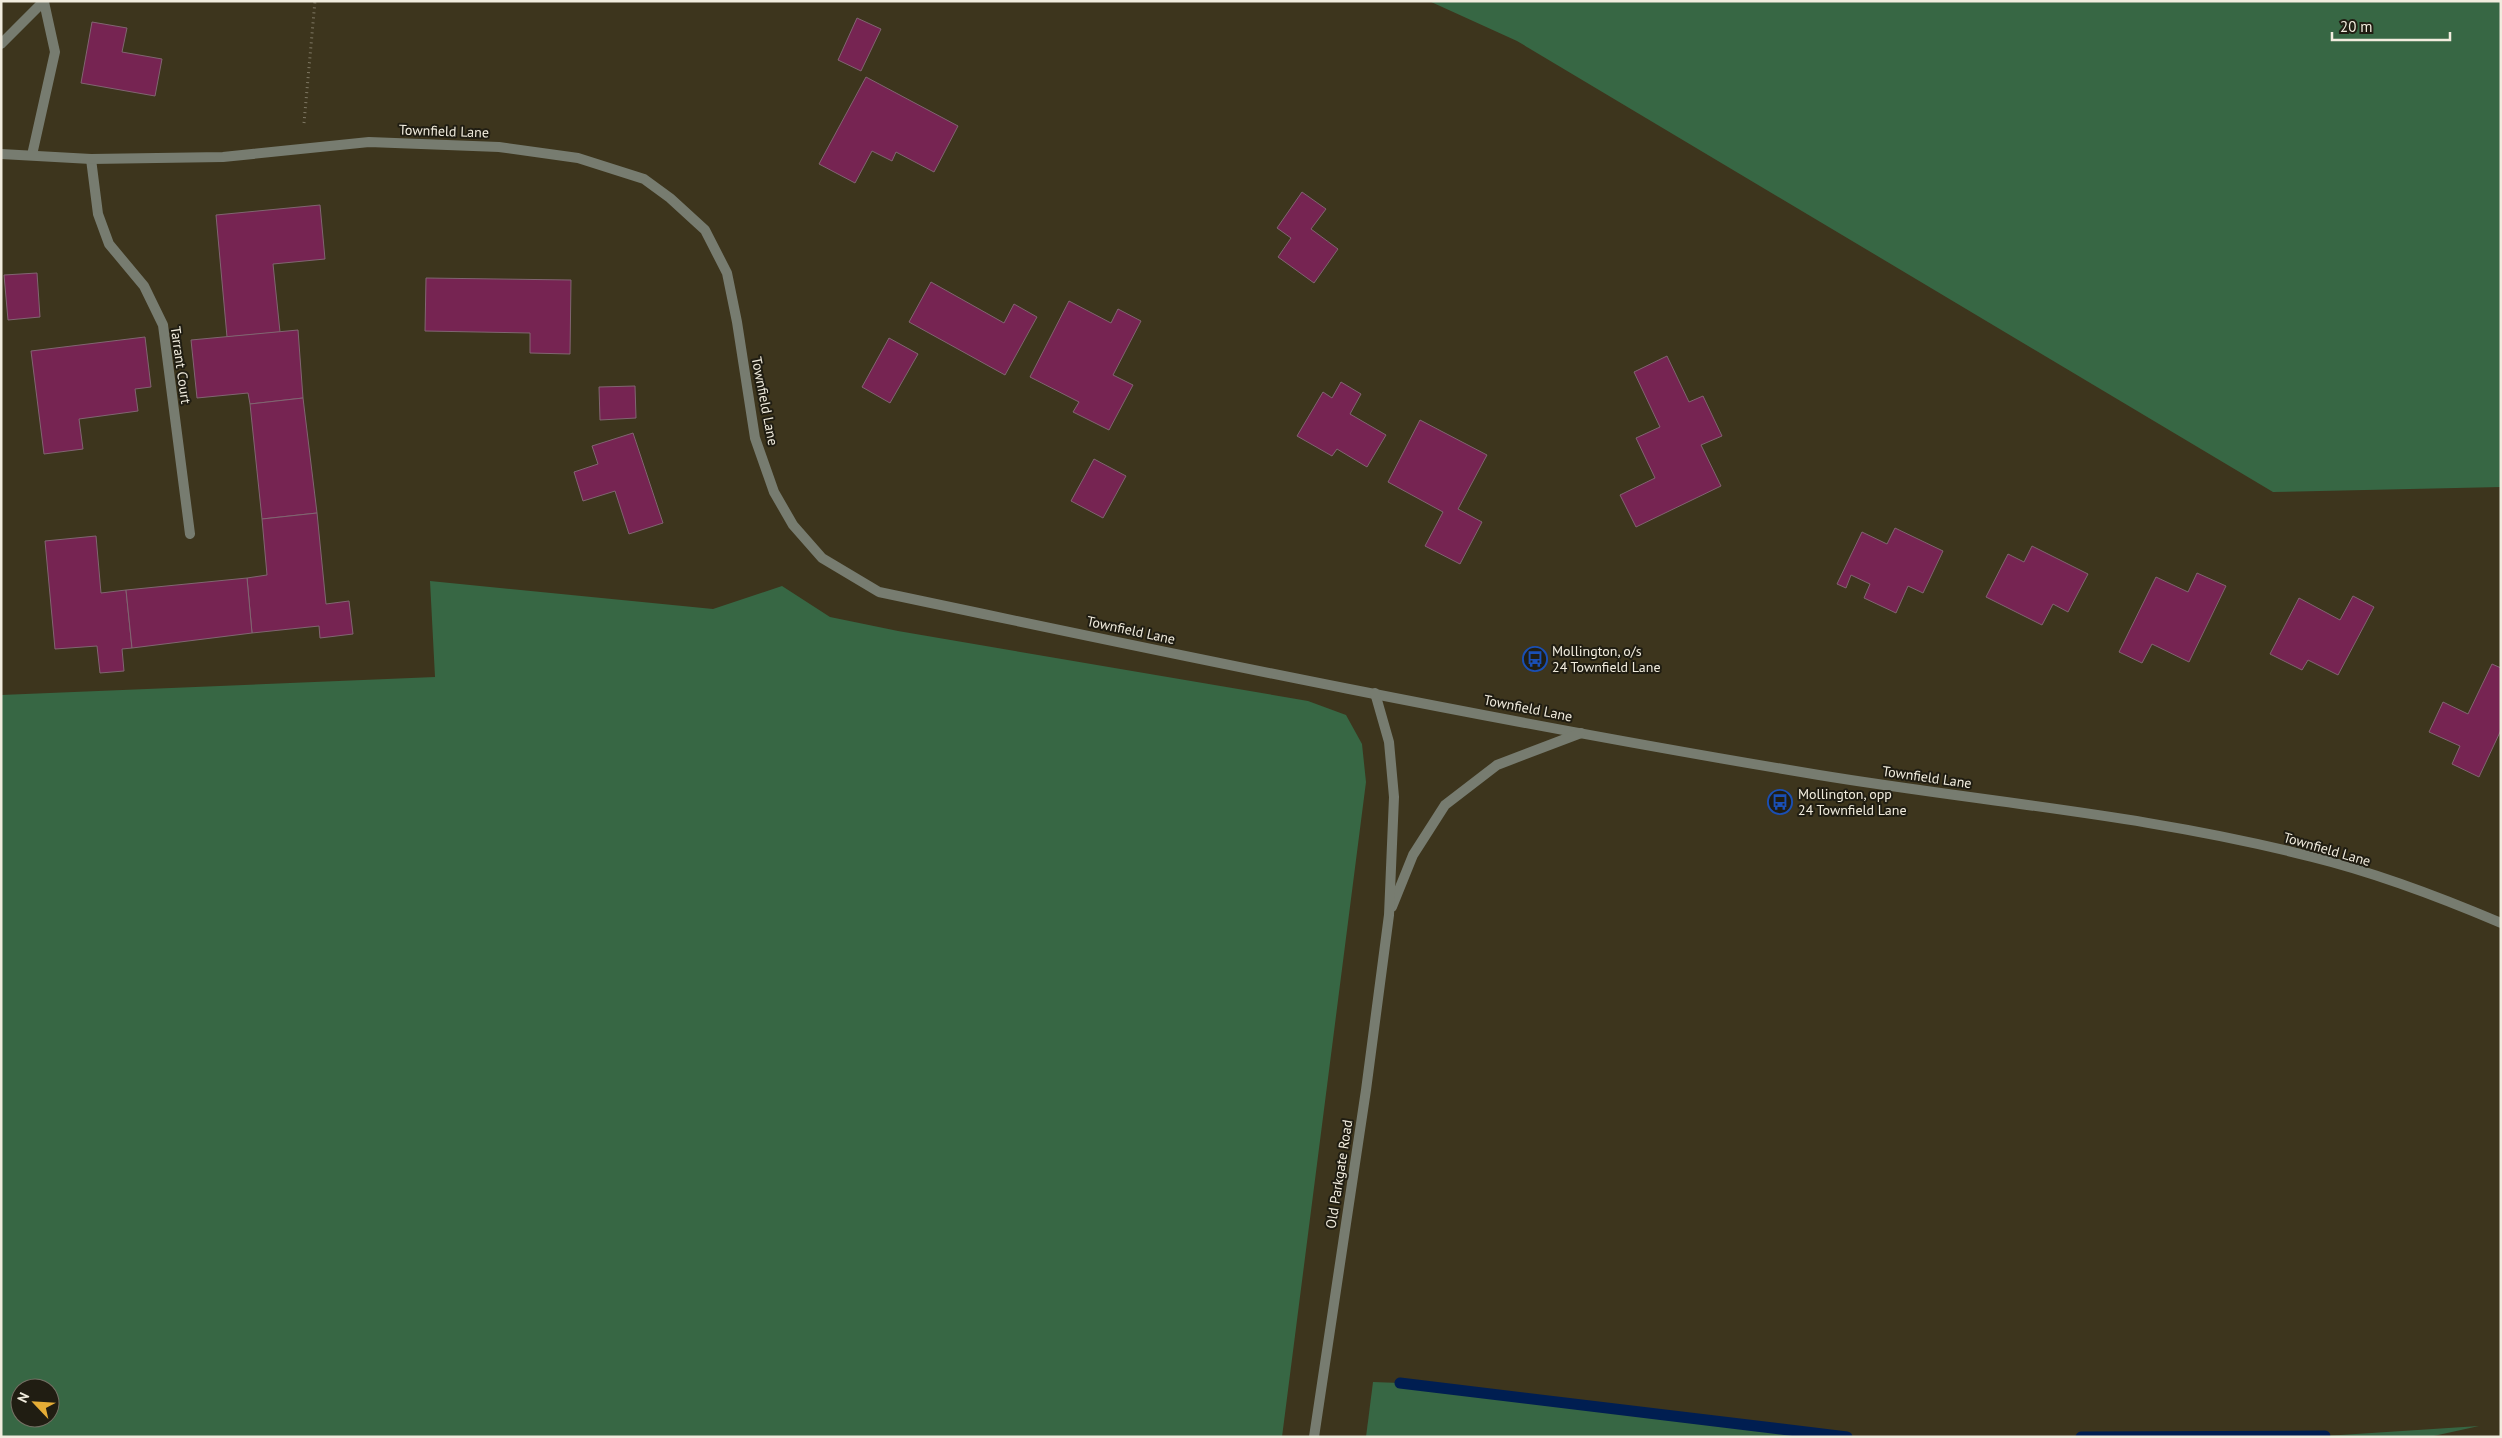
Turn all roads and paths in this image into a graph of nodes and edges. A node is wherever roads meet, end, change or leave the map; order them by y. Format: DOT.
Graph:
graph roads {
  1 [pos="315,1"];
  2 [pos="44,2"];
  3 [pos="1,44"];
  4 [pos="302,149"];
  5 [pos="1,154"];
  6 [pos="32,155"];
  7 [pos="91,159"];
  8 [pos="190,534"];
  9 [pos="1375,693"];
  10 [pos="1582,732"];
  11 [pos="1389,915"];
  12 [pos="2501,923"];
  13 [pos="1314,1437"];
  1 -- 4 [label="path"];
  2 -- 3 [label="street"];
  2 -- 6 [label="street"];
  4 -- 7 [label="street, Townfield Lane"];
  4 -- 9 [label="street, Townfield Lane"];
  5 -- 6 [label="street, Townfield Lane"];
  6 -- 7 [label="street, Townfield Lane"];
  7 -- 8 [label="street, Tarrant Court"];
  9 -- 10 [label="street, Townfield Lane"];
  9 -- 11 [label="street, Old Parkgate Road"];
  10 -- 11 [label="street, Old Parkgate Road"];
  10 -- 12 [label="street, Townfield Lane"];
  11 -- 13 [label="street, Old Parkgate Road"];
}
